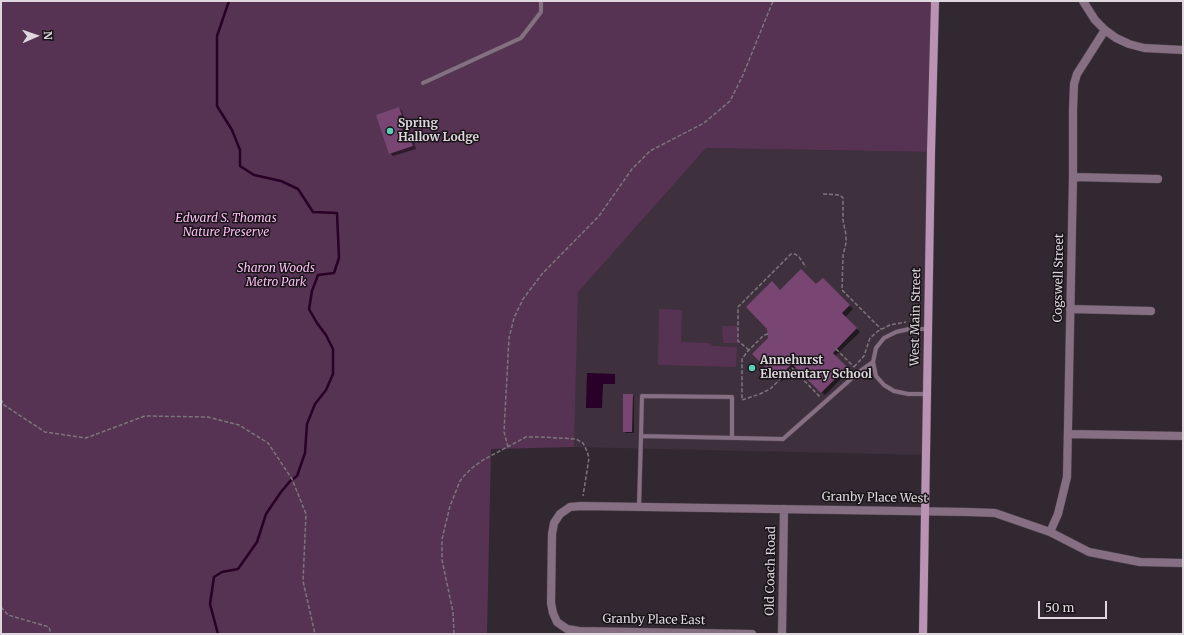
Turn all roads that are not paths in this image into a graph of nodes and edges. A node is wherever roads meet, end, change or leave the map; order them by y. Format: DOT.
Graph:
graph roads {
  1 [pos="541,1"];
  2 [pos="935,1"];
  3 [pos="1083,1"];
  4 [pos="1105,30"];
  5 [pos="1183,50"];
  6 [pos="423,83"];
  7 [pos="1073,177"];
  8 [pos="1158,178"];
  9 [pos="1070,309"];
  10 [pos="1151,311"];
  11 [pos="928,329"];
  12 [pos="873,362"];
  13 [pos="927,394"];
  14 [pos="1068,434"];
  15 [pos="641,436"];
  16 [pos="1183,436"];
  17 [pos="732,438"];
  18 [pos="639,507"];
  19 [pos="784,509"];
  20 [pos="925,511"];
  21 [pos="1050,532"];
  22 [pos="1183,563"];
  23 [pos="557,622"];
  24 [pos="752,634"];
  25 [pos="782,634"];
  26 [pos="923,634"];
  1 -- 6 [label="lane"];
  2 -- 11 [label="main road, West Main Street"];
  3 -- 4 [label="street"];
  4 -- 5 [label="street"];
  4 -- 7 [label="street, Cogswell Street"];
  7 -- 8 [label="street"];
  7 -- 9 [label="street, Cogswell Street"];
  9 -- 10 [label="street"];
  9 -- 14 [label="street, Cogswell Street"];
  11 -- 12 [label="lane"];
  11 -- 13 [label="main road, West Main Street"];
  12 -- 13 [label="lane"];
  12 -- 17 [label="lane"];
  13 -- 20 [label="main road, West Main Street"];
  14 -- 16 [label="street"];
  14 -- 21 [label="street, Cogswell Street"];
  15 -- 17 [label="lane"];
  15 -- 17 [label="lane"];
  15 -- 18 [label="lane"];
  18 -- 19 [label="street, Granby Place West"];
  18 -- 23 [label="street, Granby Place West"];
  19 -- 20 [label="street, Granby Place West"];
  19 -- 25 [label="street, Old Coach Road"];
  20 -- 21 [label="street, Granby Place West"];
  20 -- 26 [label="main road, West Main Street"];
  21 -- 22 [label="street, Granby Place West"];
  23 -- 24 [label="street, Granby Place East"];
}
